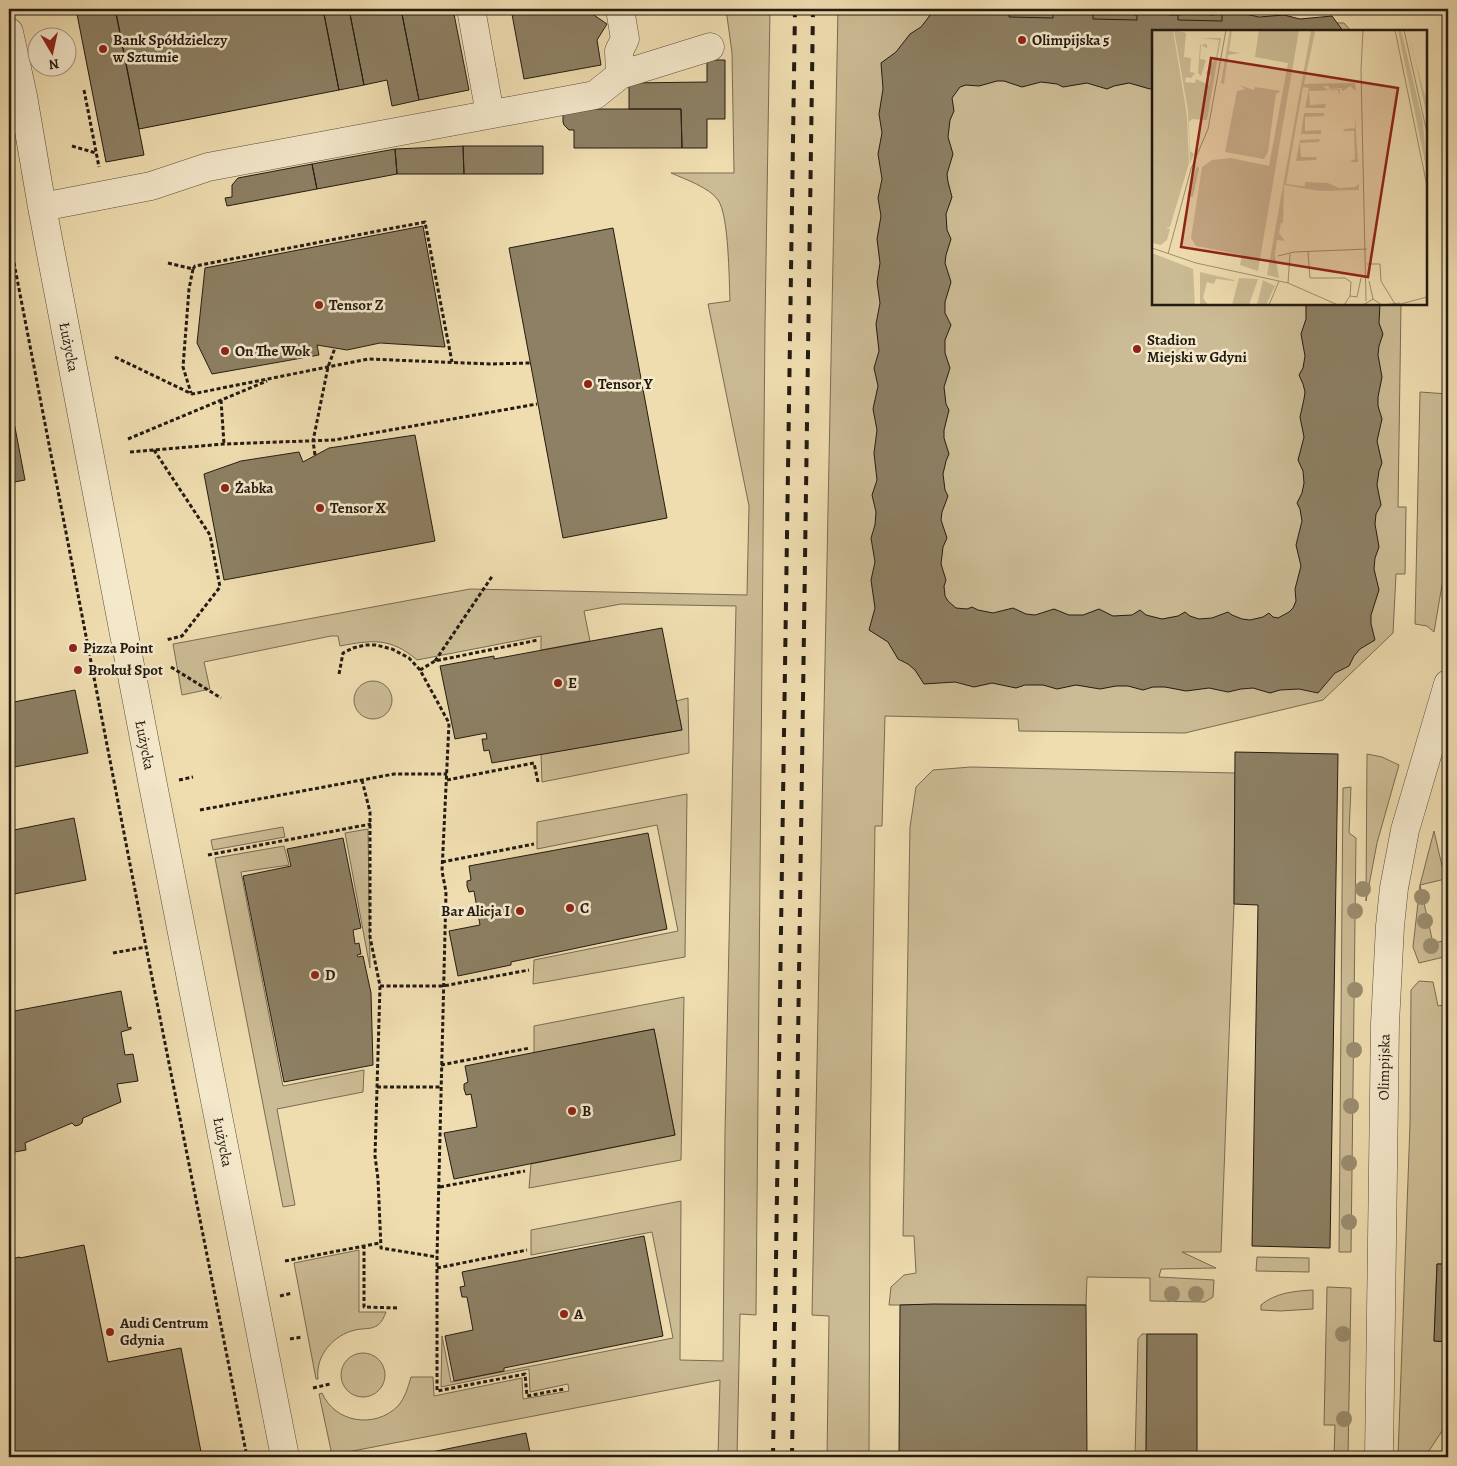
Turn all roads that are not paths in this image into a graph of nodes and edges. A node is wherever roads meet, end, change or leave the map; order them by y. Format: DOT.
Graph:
graph roads {
  1 [pos="471,9"];
  2 [pos="620,9"];
  3 [pos="9,32"];
  4 [pos="710,47"];
  5 [pos="620,75"];
  6 [pos="16,98"];
  7 [pos="490,114"];
  8 [pos="42,207"];
  9 [pos="1448,684"];
  10 [pos="285,1457"];
  11 [pos="1379,1457"];
  1 -- 7 [label="street"];
  2 -- 5 [label="street"];
  3 -- 6 [label="street, Łużycka"];
  4 -- 5 [label="street"];
  5 -- 7 [label="street"];
  6 -- 8 [label="street, Łużycka"];
  7 -- 8 [label="street"];
  8 -- 10 [label="street, Łużycka"];
  9 -- 11 [label="street, Olimpijska"];
}
